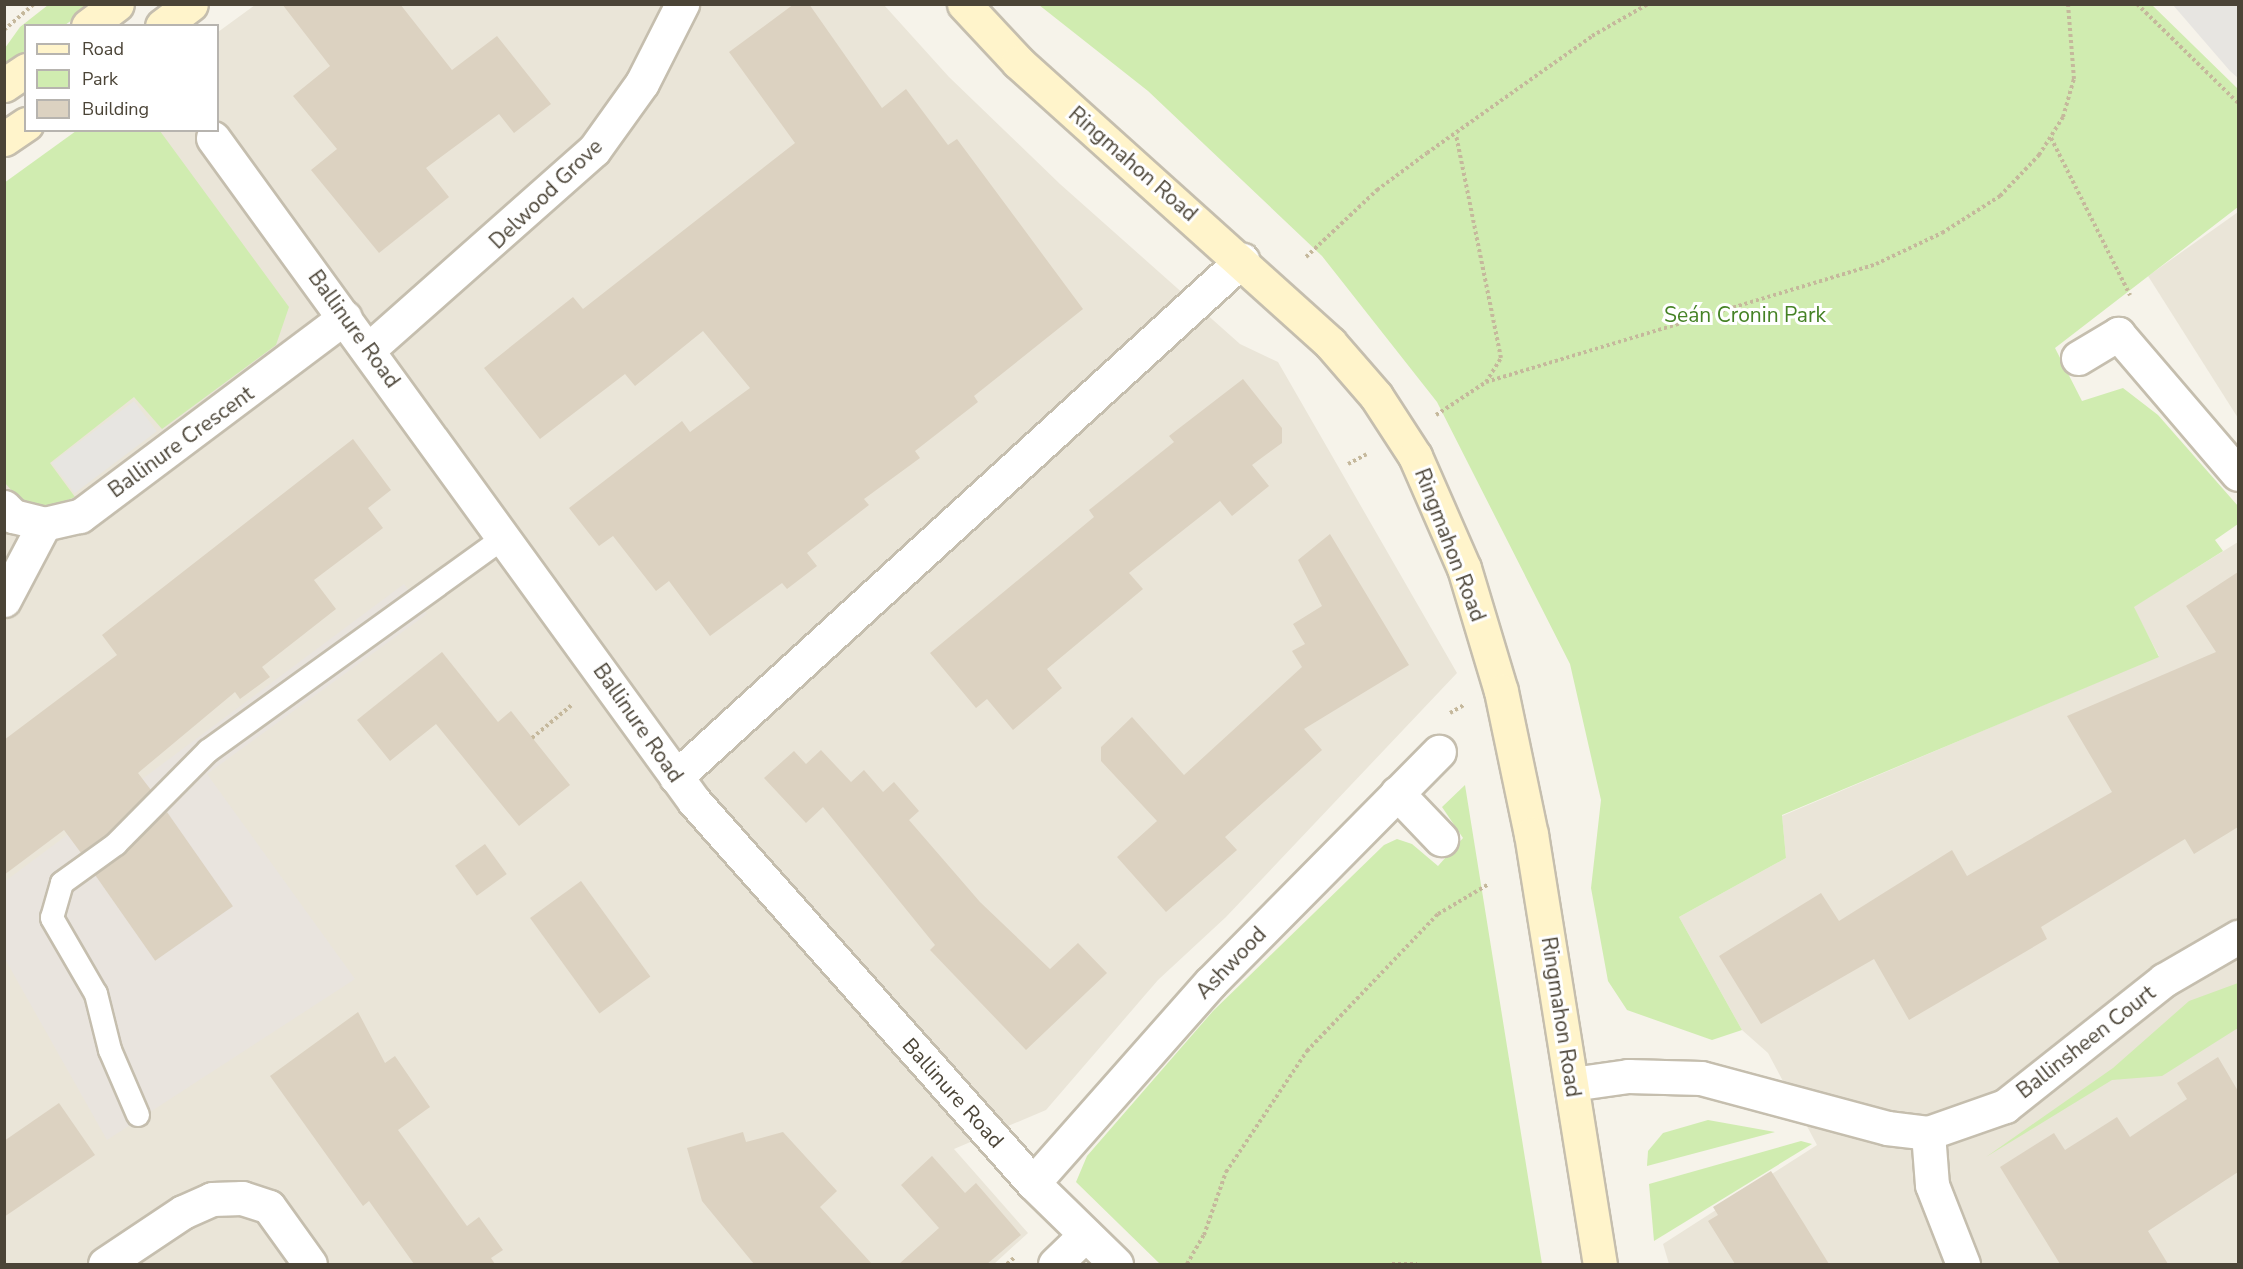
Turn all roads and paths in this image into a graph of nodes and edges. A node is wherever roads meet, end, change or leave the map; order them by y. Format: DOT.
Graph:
graph roads {
  1 [pos="34,4"];
  2 [pos="117,4"];
  3 [pos="682,4"];
  4 [pos="964,4"];
  5 [pos="1648,4"];
  6 [pos="2068,4"];
  7 [pos="2137,4"];
  8 [pos="91,24"];
  9 [pos="4,30"];
  10 [pos="24,71"];
  11 [pos="4,85"];
  12 [pos="2238,103"];
  13 [pos="24,125"];
  14 [pos="1456,134"];
  15 [pos="213,138"];
  16 [pos="2050,138"];
  17 [pos="4,139"];
  18 [pos="1306,256"];
  19 [pos="1242,260"];
  20 [pos="2135,303"];
  21 [pos="345,317"];
  22 [pos="369,349"];
  23 [pos="2078,358"];
  24 [pos="1486,382"];
  25 [pos="1403,434"];
  26 [pos="1348,464"];
  27 [pos="2238,474"];
  28 [pos="4,507"];
  29 [pos="44,524"];
  30 [pos="505,537"];
  31 [pos="4,600"];
  32 [pos="583,696"];
  33 [pos="532,738"];
  34 [pos="1439,752"];
  35 [pos="676,777"];
  36 [pos="1397,793"];
  37 [pos="1440,839"];
  38 [pos="1489,884"];
  39 [pos="2238,937"];
  40 [pos="1572,1084"];
  41 [pos="138,1115"];
  42 [pos="1928,1134"];
  43 [pos="1033,1183"];
  44 [pos="1085,1235"];
  45 [pos="105,1264"];
  46 [pos="310,1264"];
  47 [pos="1055,1264"];
  48 [pos="1116,1264"];
  49 [pos="1187,1264"];
  50 [pos="1392,1264"];
  51 [pos="1417,1264"];
  52 [pos="1600,1264"];
  53 [pos="1964,1264"];
  1 -- 9 [label="path"];
  2 -- 8 [label="street"];
  3 -- 22 [label="street, Delwood Grove"];
  4 -- 19 [label="street, Ringmahon Road"];
  5 -- 14 [label="path"];
  6 -- 16 [label="path"];
  7 -- 12 [label="path"];
  10 -- 11 [label="street"];
  13 -- 17 [label="street"];
  14 -- 18 [label="path"];
  14 -- 24 [label="path"];
  15 -- 21 [label="street, Ballinure Road"];
  16 -- 20 [label="path"];
  16 -- 24 [label="path"];
  19 -- 25 [label="street, Ringmahon Road"];
  19 -- 35 [label="street"];
  21 -- 22 [label="street, Ballinure Road"];
  21 -- 29 [label="street, Ballinure Crescent"];
  22 -- 30 [label="street, Ballinure Road"];
  23 -- 27 [label="street"];
  24 -- 25 [label="path"];
  25 -- 26 [label="path"];
  25 -- 40 [label="street, Ringmahon Road"];
  28 -- 29 [label="street, Ballinure Crescent"];
  29 -- 31 [label="street"];
  30 -- 35 [label="street, Ballinure Road"];
  30 -- 41 [label="lane"];
  32 -- 33 [label="path"];
  34 -- 36 [label="street, Ashwood"];
  35 -- 43 [label="street, Ballinure Road"];
  36 -- 37 [label="street"];
  36 -- 43 [label="street, Ashwood"];
  38 -- 49 [label="path"];
  39 -- 42 [label="street, Ballinsheen Court"];
  40 -- 42 [label="street, Ballinsheen Court"];
  40 -- 52 [label="street, Ringmahon Road"];
  42 -- 53 [label="street"];
  43 -- 44 [label="street, Ballinure Road"];
  44 -- 47 [label="street"];
  44 -- 48 [label="street, Ballinure Road"];
  45 -- 46 [label="street"];
  50 -- 51 [label="path"];
}
